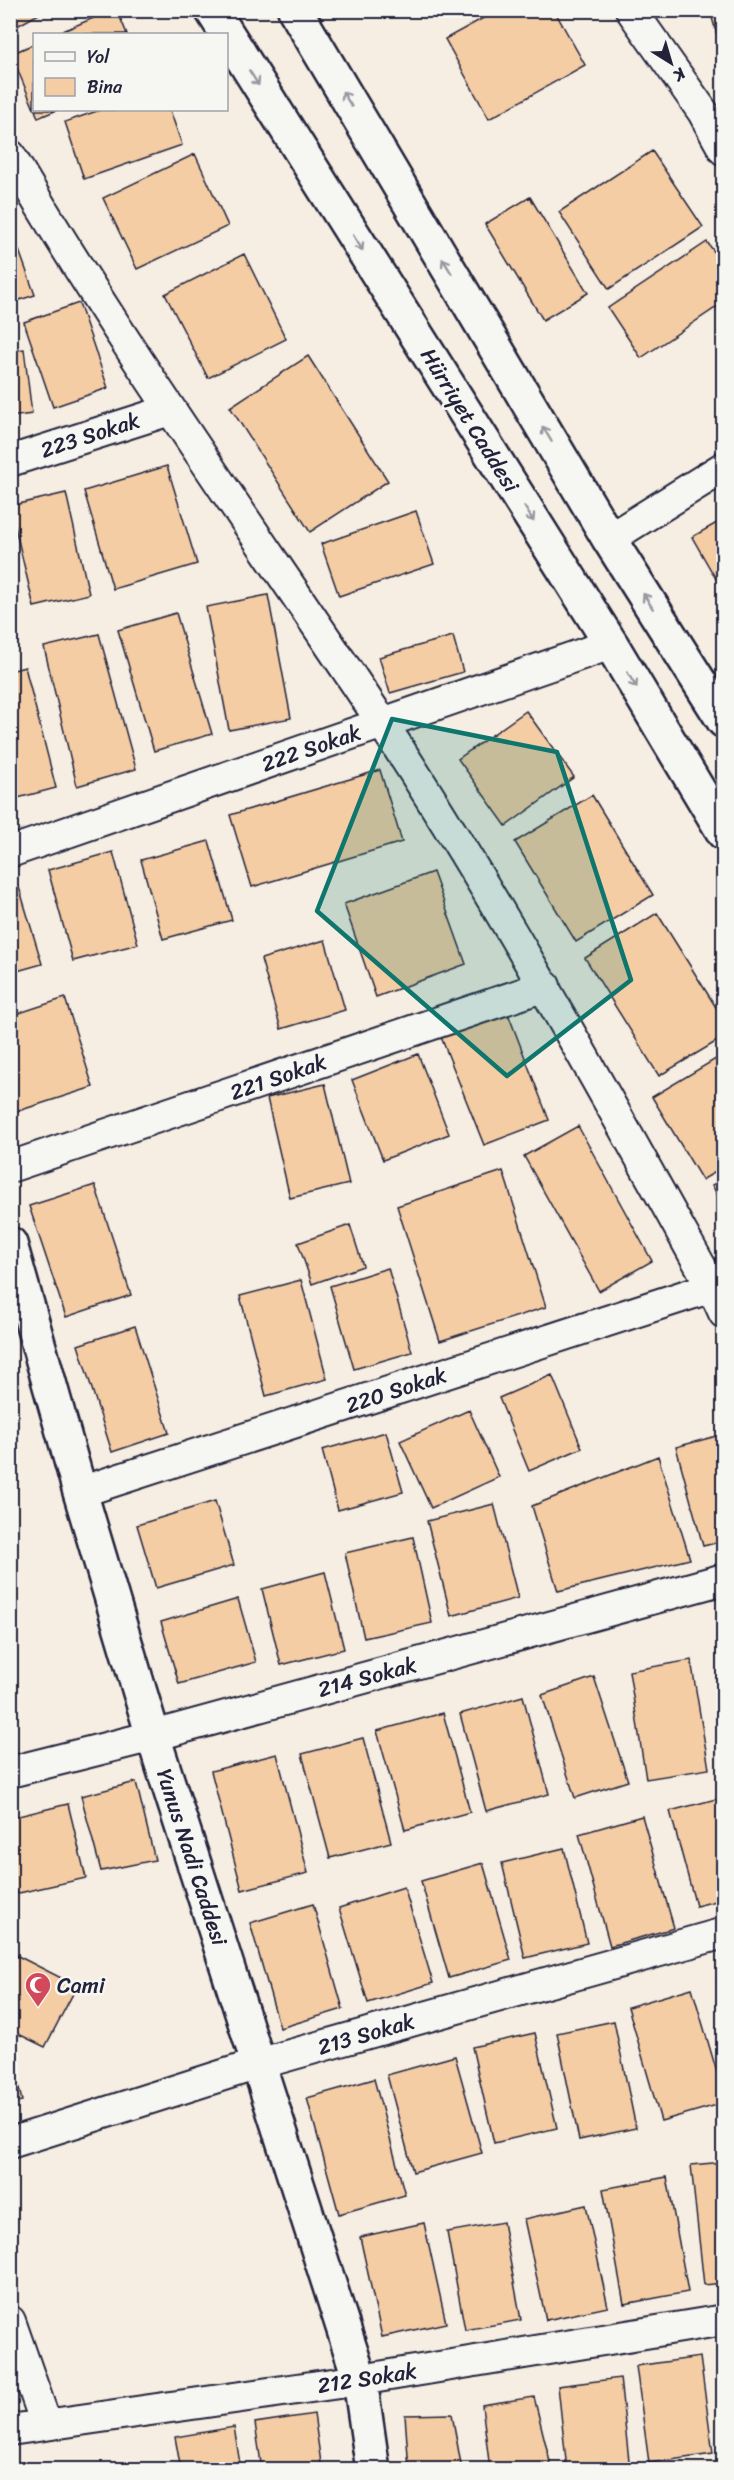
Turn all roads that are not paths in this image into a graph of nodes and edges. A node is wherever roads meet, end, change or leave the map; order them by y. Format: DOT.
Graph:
graph roads {
  1 [pos="212,10"];
  2 [pos="295,10"];
  3 [pos="631,10"];
  4 [pos="226,33"];
  5 [pos="228,35"];
  6 [pos="713,110"];
  7 [pos="723,150"];
  8 [pos="10,155"];
  9 [pos="19,186"];
  10 [pos="170,410"];
  11 [pos="10,461"];
  12 [pos="723,467"];
  13 [pos="609,539"];
  14 [pos="611,644"];
  15 [pos="723,721"];
  16 [pos="382,724"];
  17 [pos="723,833"];
  18 [pos="10,852"];
  19 [pos="545,986"];
  20 [pos="10,1167"];
  21 [pos="10,1244"];
  22 [pos="718,1300"];
  23 [pos="80,1492"];
  24 [pos="723,1579"];
  25 [pos="153,1736"];
  26 [pos="10,1772"];
  27 [pos="723,1933"];
  28 [pos="258,2064"];
  29 [pos="10,2144"];
  30 [pos="10,2320"];
  31 [pos="723,2320"];
  32 [pos="360,2380"];
  33 [pos="46,2424"];
  34 [pos="10,2430"];
  35 [pos="373,2469"];
  1 -- 4 [label="main road, Hürriyet Caddesi, one-way"];
  13 -- 2 [label="main road, one-way"];
  3 -- 6 [label="street"];
  5 -- 14 [label="main road, Hürriyet Caddesi, one-way"];
  6 -- 7 [label="street"];
  8 -- 9 [label="street"];
  9 -- 10 [label="street"];
  10 -- 11 [label="street, 223 Sokak"];
  10 -- 16 [label="street"];
  12 -- 13 [label="street"];
  15 -- 13 [label="main road, one-way"];
  14 -- 16 [label="street, 222 Sokak"];
  14 -- 17 [label="main road, Hürriyet Caddesi, one-way"];
  16 -- 18 [label="street, 222 Sokak"];
  16 -- 19 [label="street"];
  19 -- 20 [label="street, 221 Sokak"];
  19 -- 22 [label="street"];
  21 -- 23 [label="main road, Yunus Nadi Caddesi"];
  22 -- 23 [label="street, 220 Sokak"];
  23 -- 25 [label="main road, Yunus Nadi Caddesi"];
  24 -- 25 [label="street, 214 Sokak"];
  25 -- 26 [label="street, 214 Sokak"];
  25 -- 28 [label="main road, Yunus Nadi Caddesi"];
  27 -- 28 [label="street, 213 Sokak"];
  28 -- 29 [label="street, 213 Sokak"];
  28 -- 32 [label="main road, Yunus Nadi Caddesi"];
  30 -- 33 [label="street"];
  31 -- 32 [label="street, 212 Sokak"];
  32 -- 33 [label="street, 212 Sokak"];
  32 -- 35 [label="main road, Yunus Nadi Caddesi"];
  33 -- 34 [label="street, 212 Sokak"];
}
